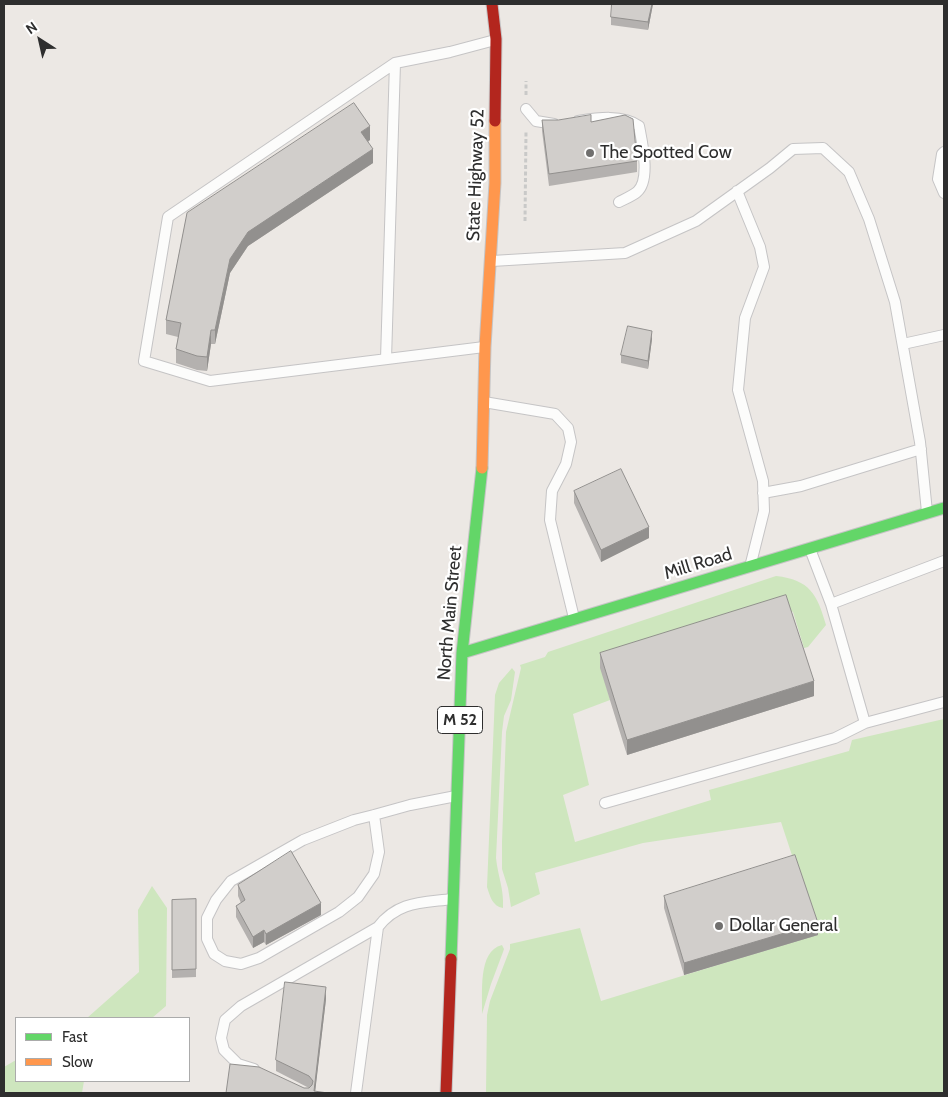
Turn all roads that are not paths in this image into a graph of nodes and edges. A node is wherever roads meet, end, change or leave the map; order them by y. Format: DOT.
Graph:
graph roads {
  1 [pos="492,4"];
  2 [pos="496,40"];
  3 [pos="395,63"];
  4 [pos="526,109"];
  5 [pos="944,152"];
  6 [pos="737,191"];
  7 [pos="944,193"];
  8 [pos="619,202"];
  9 [pos="490,262"];
  10 [pos="944,335"];
  11 [pos="903,344"];
  12 [pos="485,347"];
  13 [pos="386,359"];
  14 [pos="484,402"];
  15 [pos="921,449"];
  16 [pos="763,493"];
  17 [pos="944,508"];
  18 [pos="927,513"];
  19 [pos="810,548"];
  20 [pos="944,561"];
  21 [pos="750,566"];
  22 [pos="831,604"];
  23 [pos="574,619"];
  24 [pos="462,653"];
  25 [pos="944,702"];
  26 [pos="865,723"];
  27 [pos="457,796"];
  28 [pos="605,803"];
  29 [pos="374,815"];
  30 [pos="453,899"];
  31 [pos="378,927"];
  32 [pos="266,1074"];
  33 [pos="356,1093"];
  34 [pos="446,1093"];
  1 -- 2 [label="main road, State Highway 52"];
  2 -- 3 [label="lane"];
  2 -- 9 [label="main road, State Highway 52"];
  3 -- 13 [label="lane"];
  3 -- 13 [label="lane"];
  4 -- 8 [label="lane"];
  5 -- 7 [label="lane"];
  6 -- 9 [label="lane"];
  6 -- 11 [label="lane"];
  6 -- 16 [label="lane"];
  9 -- 12 [label="main road, State Highway 52"];
  10 -- 11 [label="lane"];
  11 -- 15 [label="lane"];
  12 -- 13 [label="lane"];
  12 -- 14 [label="main road, North Main Street / M 52"];
  14 -- 23 [label="lane"];
  14 -- 24 [label="main road, North Main Street / M 52"];
  15 -- 16 [label="lane"];
  15 -- 18 [label="lane"];
  16 -- 21 [label="lane"];
  17 -- 18 [label="main road, Mill Road"];
  18 -- 19 [label="main road, Mill Road"];
  19 -- 21 [label="main road, Mill Road"];
  19 -- 22 [label="lane"];
  20 -- 22 [label="lane"];
  21 -- 23 [label="main road, Mill Road"];
  22 -- 26 [label="lane"];
  23 -- 24 [label="main road, Mill Road"];
  24 -- 27 [label="main road, North Main Street / M 52"];
  25 -- 26 [label="lane"];
  26 -- 28 [label="lane"];
  27 -- 29 [label="lane"];
  27 -- 30 [label="main road, North Main Street / M 52"];
  29 -- 29 [label="lane"];
  30 -- 31 [label="lane"];
  30 -- 34 [label="main road, North Main Street / M 52"];
  31 -- 32 [label="lane"];
  31 -- 33 [label="lane"];
}
